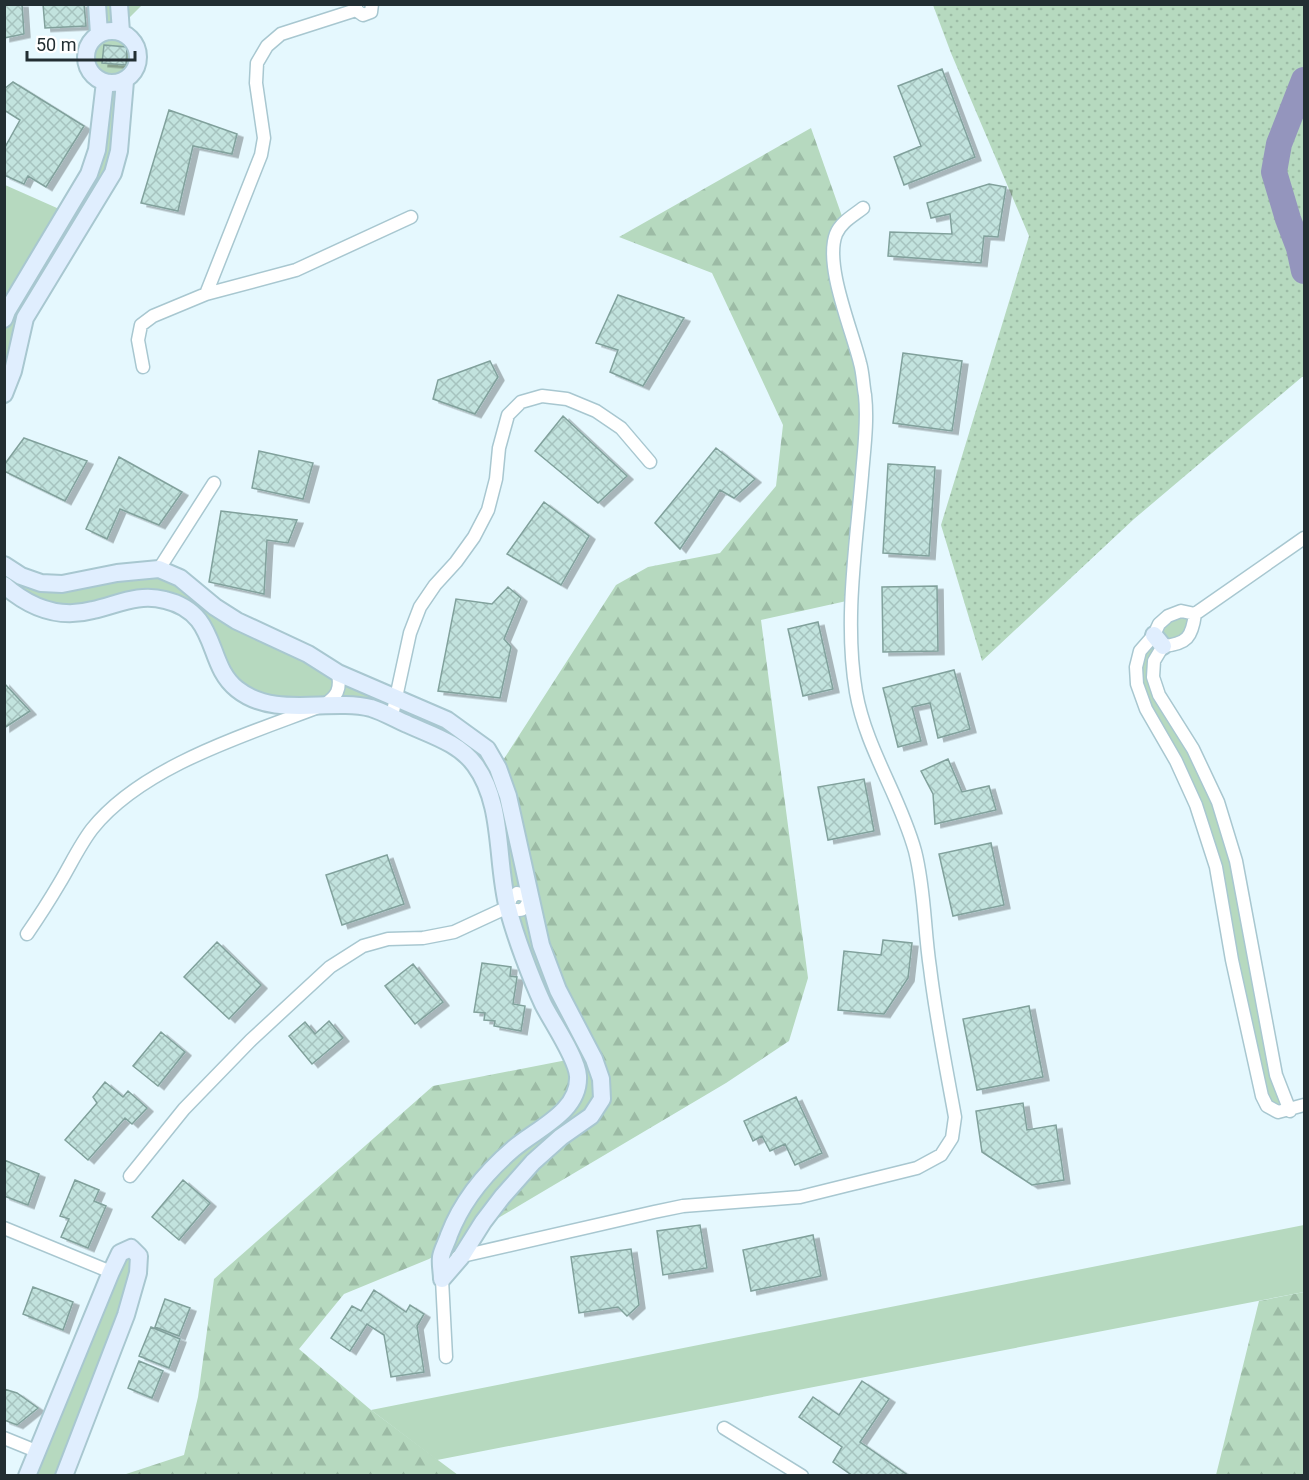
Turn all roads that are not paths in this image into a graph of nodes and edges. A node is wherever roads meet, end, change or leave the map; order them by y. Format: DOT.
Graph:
graph roads {
  1 [pos="97,4"];
  2 [pos="119,4"];
  3 [pos="372,4"];
  4 [pos="356,7"];
  5 [pos="121,32"];
  6 [pos="99,34"];
  7 [pos="125,81"];
  8 [pos="105,82"];
  9 [pos="863,208"];
  10 [pos="411,217"];
  11 [pos="36,281"];
  12 [pos="206,294"];
  13 [pos="4,319"];
  14 [pos="142,367"];
  15 [pos="4,394"];
  16 [pos="651,462"];
  17 [pos="214,483"];
  18 [pos="1305,538"];
  19 [pos="4,565"];
  20 [pos="159,569"];
  21 [pos="21,576"];
  22 [pos="6,589"];
  23 [pos="1195,614"];
  24 [pos="1159,641"];
  25 [pos="338,673"];
  26 [pos="395,699"];
  27 [pos="324,705"];
  28 [pos="392,716"];
  29 [pos="530,897"];
  30 [pos="508,908"];
  31 [pos="27,934"];
  32 [pos="1305,1105"];
  33 [pos="1290,1111"];
  34 [pos="130,1176"];
  35 [pos="4,1228"];
  36 [pos="441,1256"];
  37 [pos="461,1257"];
  38 [pos="111,1272"];
  39 [pos="442,1280"];
  40 [pos="446,1357"];
  41 [pos="724,1428"];
  42 [pos="4,1438"];
  43 [pos="36,1451"];
  44 [pos="27,1476"];
  45 [pos="64,1476"];
  46 [pos="802,1476"];
  1 -- 6 [label="street"];
  2 -- 5 [label="street"];
  3 -- 4 [label="street"];
  4 -- 12 [label="street"];
  5 -- 6 [label="street"];
  5 -- 7 [label="street"];
  6 -- 8 [label="street"];
  7 -- 8 [label="street"];
  7 -- 11 [label="street"];
  8 -- 11 [label="street"];
  9 -- 37 [label="street"];
  10 -- 12 [label="street"];
  11 -- 13 [label="street"];
  11 -- 15 [label="street"];
  12 -- 14 [label="street"];
  16 -- 26 [label="street"];
  17 -- 20 [label="street"];
  18 -- 23 [label="street"];
  19 -- 21 [label="street"];
  20 -- 21 [label="street"];
  20 -- 25 [label="street"];
  21 -- 22 [label="street"];
  22 -- 27 [label="street"];
  23 -- 24 [label="street"];
  23 -- 24 [label="street"];
  24 -- 33 [label="street"];
  24 -- 33 [label="street"];
  25 -- 26 [label="street"];
  25 -- 27 [label="street"];
  26 -- 28 [label="street"];
  26 -- 29 [label="street"];
  27 -- 28 [label="street"];
  27 -- 31 [label="street"];
  28 -- 30 [label="street"];
  29 -- 30 [label="street"];
  29 -- 37 [label="street"];
  30 -- 34 [label="street"];
  30 -- 36 [label="street"];
  32 -- 33 [label="street"];
  35 -- 38 [label="street"];
  36 -- 37 [label="street"];
  36 -- 39 [label="street"];
  37 -- 39 [label="street"];
  38 -- 43 [label="street"];
  38 -- 45 [label="street"];
  39 -- 40 [label="street"];
  41 -- 46 [label="street"];
  42 -- 43 [label="street"];
  43 -- 44 [label="street"];
}
